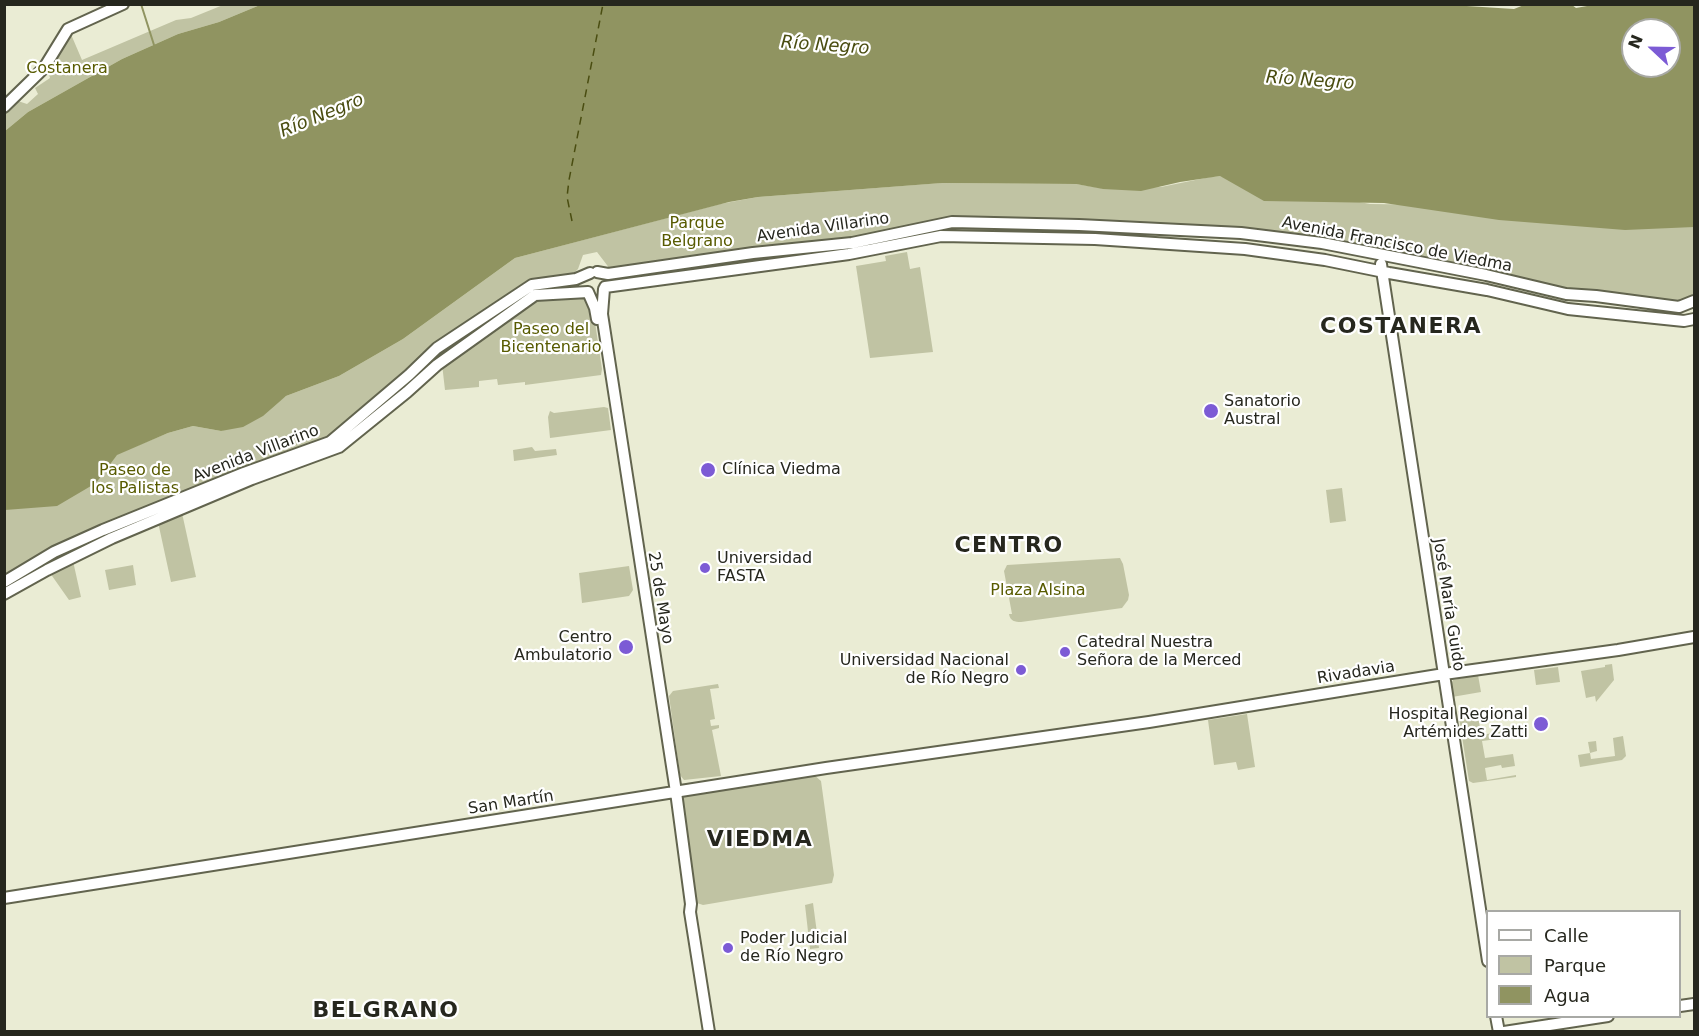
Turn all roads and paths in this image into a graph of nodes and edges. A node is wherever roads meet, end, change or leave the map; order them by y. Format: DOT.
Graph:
graph roads {
  1 [pos="123,4"];
  2 [pos="4,107"];
  3 [pos="947,223"];
  4 [pos="949,236"];
  5 [pos="1380,254"];
  6 [pos="1382,271"];
  7 [pos="593,272"];
  8 [pos="605,288"];
  9 [pos="588,292"];
  10 [pos="1695,301"];
  11 [pos="1695,319"];
  12 [pos="4,582"];
  13 [pos="4,594"];
  14 [pos="1695,637"];
  15 [pos="1444,674"];
  16 [pos="1022,739"];
  17 [pos="673,792"];
  18 [pos="4,898"];
  19 [pos="1486,948"];
  20 [pos="1601,1018"];
  21 [pos="709,1032"];
  22 [pos="1504,1032"];
  1 -- 2 [label="main road"];
  3 -- 5 [label="main road, Avenida Francisco de Viedma"];
  3 -- 7 [label="main road, Avenida Villarino"];
  4 -- 6 [label="main road, Avenida Francisco de Viedma"];
  4 -- 8 [label="main road, Avenida Villarino"];
  5 -- 6 [label="main road, José María Guido"];
  5 -- 10 [label="main road, Avenida Francisco de Viedma"];
  6 -- 11 [label="main road, Avenida Francisco de Viedma"];
  6 -- 15 [label="main road, José María Guido"];
  7 -- 8 [label="main road"];
  7 -- 9 [label="main road, 25 de Mayo"];
  7 -- 12 [label="main road, Avenida Villarino"];
  8 -- 9 [label="main road"];
  8 -- 17 [label="main road, 25 de Mayo"];
  9 -- 13 [label="main road, Avenida Villarino"];
  9 -- 17 [label="main road, 25 de Mayo"];
  14 -- 15 [label="main road, Rivadavia"];
  15 -- 16 [label="main road, Rivadavia"];
  15 -- 19 [label="main road, José María Guido"];
  16 -- 17 [label="main road, San Martín"];
  17 -- 18 [label="main road, San Martín"];
  17 -- 21 [label="main road, 25 de Mayo"];
  20 -- 22 [label="main road"];
}
